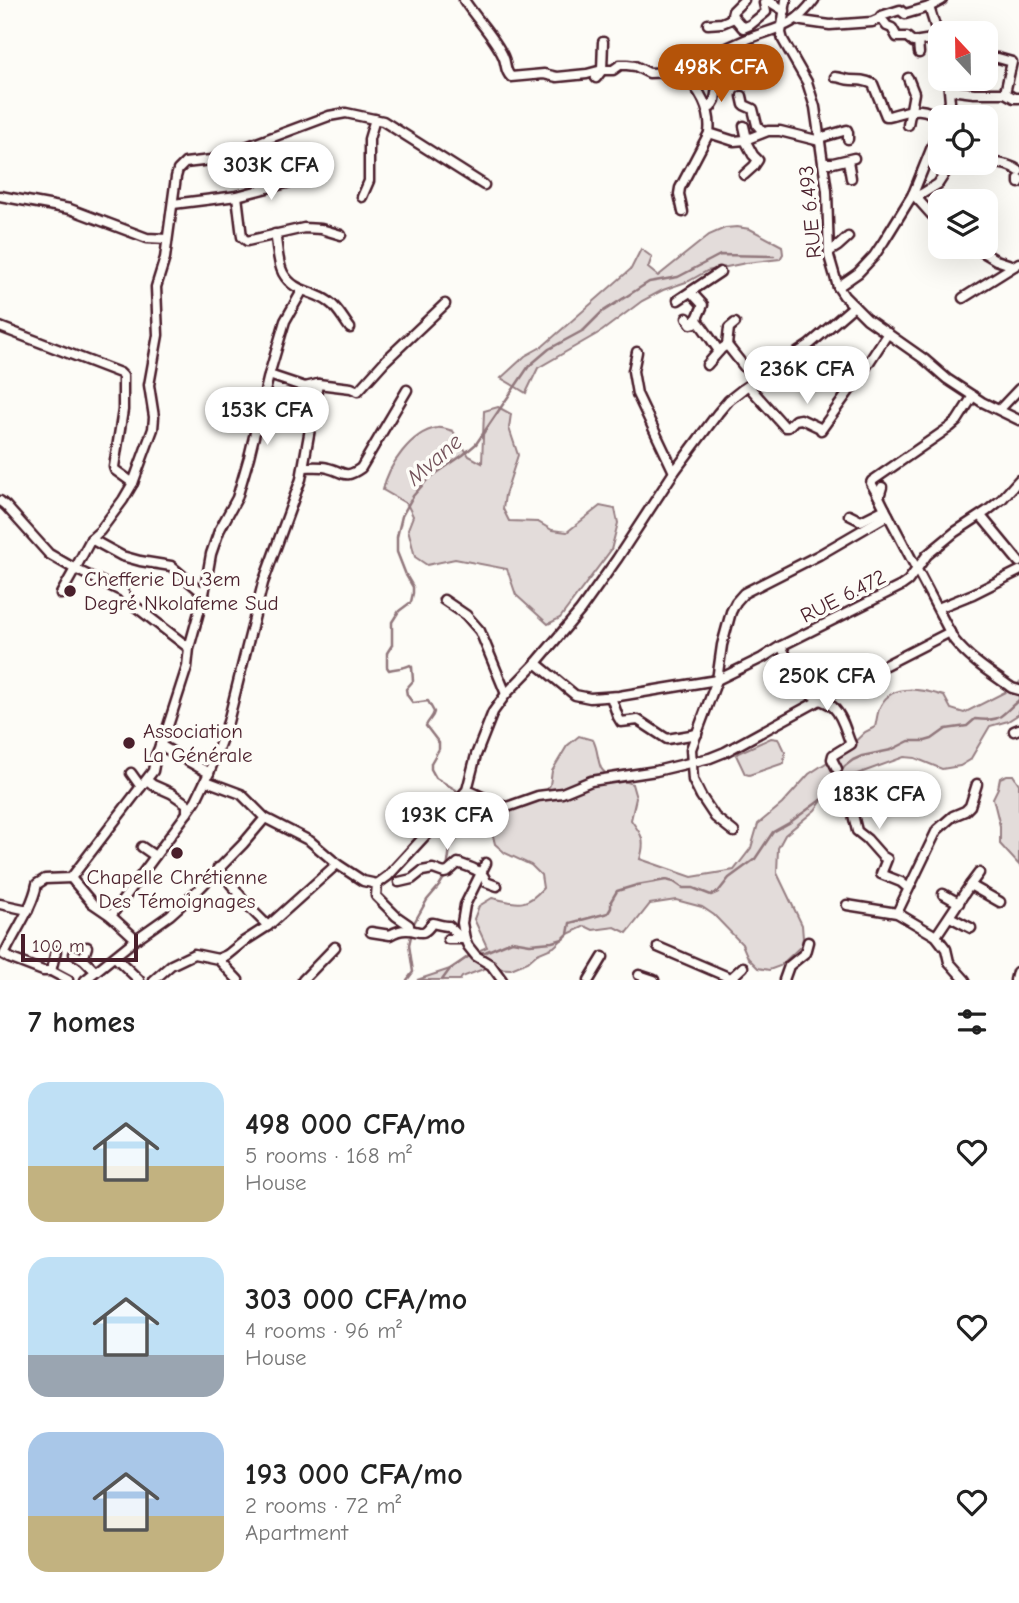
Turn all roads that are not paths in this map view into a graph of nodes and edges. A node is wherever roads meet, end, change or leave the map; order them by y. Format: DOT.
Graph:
graph roads {
  1 [pos="464,0"];
  2 [pos="744,0"];
  3 [pos="766,0"];
  4 [pos="786,0"];
  5 [pos="814,0"];
  6 [pos="942,0"];
  7 [pos="929,8"];
  8 [pos="785,11"];
  9 [pos="734,18"];
  10 [pos="797,19"];
  11 [pos="878,19"];
  12 [pos="933,21"];
  13 [pos="708,24"];
  14 [pos="782,28"];
  15 [pos="928,41"];
  16 [pos="603,42"];
  17 [pos="918,42"];
  18 [pos="919,53"];
  19 [pos="998,58"];
  20 [pos="599,74"];
  21 [pos="682,74"];
  22 [pos="835,77"];
  23 [pos="908,78"];
  24 [pos="717,87"];
  25 [pos="958,91"];
  26 [pos="1005,93"];
  27 [pos="742,96"];
  28 [pos="1019,98"];
  29 [pos="707,108"];
  30 [pos="911,109"];
  31 [pos="928,113"];
  32 [pos="375,118"];
  33 [pos="908,125"];
  34 [pos="744,126"];
  35 [pos="763,132"];
  36 [pos="709,133"];
  37 [pos="848,139"];
  38 [pos="746,140"];
  39 [pos="819,140"];
  40 [pos="928,158"];
  41 [pos="824,163"];
  42 [pos="998,165"];
  43 [pos="1019,171"];
  44 [pos="744,175"];
  45 [pos="944,175"];
  46 [pos="851,178"];
  47 [pos="298,180"];
  48 [pos="484,184"];
  49 [pos="914,194"];
  50 [pos="0,196"];
  51 [pos="237,196"];
  52 [pos="362,197"];
  53 [pos="173,204"];
  54 [pos="928,210"];
  55 [pos="683,212"];
  56 [pos="275,234"];
  57 [pos="341,235"];
  58 [pos="848,237"];
  59 [pos="167,239"];
  60 [pos="830,251"];
  61 [pos="994,259"];
  62 [pos="1017,265"];
  63 [pos="719,272"];
  64 [pos="838,287"];
  65 [pos="302,291"];
  66 [pos="691,292"];
  67 [pos="963,298"];
  68 [pos="678,300"];
  69 [pos="445,304"];
  70 [pos="854,306"];
  71 [pos="735,323"];
  72 [pos="0,327"];
  73 [pos="350,328"];
  74 [pos="888,333"];
  75 [pos="723,348"];
  76 [pos="637,352"];
  77 [pos="707,365"];
  78 [pos="269,375"];
  79 [pos="757,379"];
  80 [pos="318,384"];
  81 [pos="1019,389"];
  82 [pos="407,390"];
  83 [pos="973,397"];
  84 [pos="1000,410"];
  85 [pos="1019,420"];
  86 [pos="304,467"];
  87 [pos="674,472"];
  88 [pos="1019,480"];
  89 [pos="133,483"];
  90 [pos="882,487"];
  91 [pos="879,498"];
  92 [pos="0,501"];
  93 [pos="887,512"];
  94 [pos="849,515"];
  95 [pos="981,516"];
  96 [pos="91,539"];
  97 [pos="1019,562"];
  98 [pos="916,568"];
  99 [pos="75,569"];
  100 [pos="1019,571"];
  101 [pos="61,594"];
  102 [pos="204,594"];
  103 [pos="444,600"];
  104 [pos="938,608"];
  105 [pos="950,632"];
  106 [pos="781,646"];
  107 [pos="189,648"];
  108 [pos="536,663"];
  109 [pos="717,680"];
  110 [pos="1019,690"];
  111 [pos="506,694"];
  112 [pos="611,697"];
  113 [pos="820,700"];
  114 [pos="697,734"];
  115 [pos="160,745"];
  116 [pos="694,761"];
  117 [pos="837,769"];
  118 [pos="131,773"];
  119 [pos="208,777"];
  120 [pos="147,779"];
  121 [pos="842,780"];
  122 [pos="977,784"];
  123 [pos="141,787"];
  124 [pos="467,790"];
  125 [pos="187,813"];
  126 [pos="265,818"];
  127 [pos="734,832"];
  128 [pos="142,847"];
  129 [pos="155,856"];
  130 [pos="486,863"];
  131 [pos="337,864"];
  132 [pos="218,868"];
  133 [pos="481,873"];
  134 [pos="979,873"];
  135 [pos="71,878"];
  136 [pos="399,882"];
  137 [pos="377,884"];
  138 [pos="970,885"];
  139 [pos="497,886"];
  140 [pos="908,888"];
  141 [pos="943,894"];
  142 [pos="376,896"];
  143 [pos="1000,902"];
  144 [pos="369,903"];
  145 [pos="959,903"];
  146 [pos="0,904"];
  147 [pos="847,905"];
  148 [pos="28,910"];
  149 [pos="897,914"];
  150 [pos="111,916"];
  151 [pos="950,917"];
  152 [pos="268,926"];
  153 [pos="971,928"];
  154 [pos="409,929"];
  155 [pos="371,932"];
  156 [pos="936,936"];
  157 [pos="136,939"];
  158 [pos="448,939"];
  159 [pos="464,939"];
  160 [pos="808,942"];
  161 [pos="88,947"];
  162 [pos="335,947"];
  163 [pos="658,947"];
  164 [pos="57,951"];
  165 [pos="74,954"];
  166 [pos="0,956"];
  167 [pos="115,957"];
  168 [pos="603,957"];
  169 [pos="12,959"];
  170 [pos="83,959"];
  171 [pos="218,959"];
  172 [pos="51,971"];
  173 [pos="95,971"];
  174 [pos="639,975"];
  175 [pos="68,980"];
  176 [pos="85,980"];
  177 [pos="139,980"];
  178 [pos="154,980"];
  179 [pos="238,980"];
  180 [pos="303,980"];
  181 [pos="502,980"];
  182 [pos="589,980"];
  183 [pos="654,980"];
  184 [pos="734,980"];
  185 [pos="784,980"];
  186 [pos="965,980"];
  1 -- 20 [label="street"];
  2 -- 9 [label="street"];
  3 -- 8 [label="street"];
  3 -- 9 [label="street"];
  4 -- 8 [label="street"];
  5 -- 10 [label="street"];
  6 -- 7 [label="street"];
  7 -- 11 [label="street"];
  7 -- 12 [label="street"];
  8 -- 14 [label="street"];
  9 -- 13 [label="street"];
  10 -- 11 [label="street"];
  10 -- 14 [label="street"];
  11 -- 17 [label="street"];
  14 -- 21 [label="street"];
  14 -- 39 [label="street, RUE 6.493"];
  15 -- 17 [label="street"];
  16 -- 20 [label="street"];
  17 -- 18 [label="street"];
  19 -- 26 [label="street"];
  20 -- 21 [label="street"];
  21 -- 29 [label="street"];
  22 -- 30 [label="street"];
  23 -- 30 [label="street"];
  24 -- 29 [label="street"];
  25 -- 26 [label="street"];
  26 -- 28 [label="street"];
  27 -- 35 [label="street"];
  29 -- 36 [label="street"];
  30 -- 31 [label="street"];
  30 -- 33 [label="street"];
  32 -- 48 [label="street"];
  32 -- 52 [label="street"];
  32 -- 53 [label="street"];
  34 -- 38 [label="street"];
  35 -- 38 [label="street"];
  35 -- 39 [label="street"];
  36 -- 38 [label="street"];
  36 -- 55 [label="street"];
  37 -- 39 [label="street"];
  38 -- 44 [label="street"];
  39 -- 41 [label="street, RUE 6.493"];
  40 -- 49 [label="street"];
  41 -- 46 [label="street"];
  41 -- 60 [label="street, RUE 6.493"];
  42 -- 43 [label="street"];
  45 -- 49 [label="street"];
  47 -- 51 [label="street"];
  49 -- 54 [label="street"];
  49 -- 64 [label="street"];
  50 -- 59 [label="street"];
  51 -- 53 [label="street"];
  51 -- 56 [label="street"];
  53 -- 59 [label="street"];
  56 -- 57 [label="street"];
  56 -- 65 [label="street"];
  58 -- 60 [label="street"];
  59 -- 89 [label="street"];
  60 -- 64 [label="street, RUE 6.493"];
  61 -- 62 [label="street"];
  62 -- 67 [label="street"];
  63 -- 66 [label="street"];
  64 -- 70 [label="street, RUE 6.493"];
  65 -- 73 [label="street"];
  65 -- 78 [label="street"];
  66 -- 68 [label="street"];
  66 -- 75 [label="street"];
  69 -- 80 [label="street"];
  70 -- 74 [label="street, RUE 6.493"];
  70 -- 79 [label="street"];
  71 -- 75 [label="street"];
  72 -- 89 [label="street"];
  74 -- 79 [label="street"];
  74 -- 83 [label="street, RUE 6.493"];
  75 -- 77 [label="street"];
  75 -- 79 [label="street"];
  76 -- 87 [label="street"];
  78 -- 80 [label="street"];
  78 -- 102 [label="street"];
  79 -- 87 [label="street"];
  80 -- 86 [label="street"];
  81 -- 84 [label="street"];
  82 -- 86 [label="street"];
  83 -- 84 [label="street, RUE 6.493"];
  83 -- 91 [label="street"];
  84 -- 85 [label="street, RUE 6.493"];
  86 -- 119 [label="street"];
  87 -- 108 [label="street"];
  88 -- 95 [label="street, RUE 6.472"];
  89 -- 96 [label="street"];
  90 -- 91 [label="street"];
  91 -- 93 [label="street"];
  92 -- 99 [label="street"];
  93 -- 94 [label="street"];
  93 -- 98 [label="street"];
  93 -- 109 [label="street"];
  95 -- 97 [label="street"];
  95 -- 98 [label="street, RUE 6.472"];
  96 -- 99 [label="street"];
  96 -- 102 [label="street"];
  98 -- 104 [label="street"];
  98 -- 106 [label="street, RUE 6.472"];
  99 -- 101 [label="street"];
  99 -- 107 [label="street"];
  100 -- 104 [label="street"];
  102 -- 107 [label="street"];
  103 -- 111 [label="street"];
  104 -- 105 [label="street"];
  105 -- 110 [label="street"];
  105 -- 113 [label="street"];
  106 -- 109 [label="street, RUE 6.472"];
  106 -- 113 [label="street"];
  107 -- 115 [label="street"];
  108 -- 111 [label="street"];
  108 -- 112 [label="street, RUE 6.472"];
  109 -- 112 [label="street, RUE 6.472"];
  109 -- 114 [label="street"];
  111 -- 124 [label="street"];
  112 -- 114 [label="street"];
  113 -- 116 [label="street"];
  113 -- 117 [label="street"];
  114 -- 116 [label="street"];
  115 -- 119 [label="street"];
  115 -- 120 [label="street"];
  116 -- 124 [label="street"];
  116 -- 127 [label="street"];
  118 -- 123 [label="street"];
  119 -- 125 [label="street"];
  119 -- 126 [label="street"];
  120 -- 123 [label="street"];
  120 -- 125 [label="street"];
  121 -- 140 [label="street"];
  122 -- 140 [label="street"];
  123 -- 135 [label="street"];
  124 -- 137 [label="street"];
  125 -- 129 [label="street"];
  126 -- 131 [label="street"];
  126 -- 132 [label="street"];
  128 -- 129 [label="street"];
  129 -- 150 [label="street"];
  130 -- 133 [label="street"];
  131 -- 137 [label="street"];
  131 -- 152 [label="street"];
  132 -- 152 [label="street"];
  132 -- 157 [label="street"];
  133 -- 136 [label="street"];
  133 -- 139 [label="street"];
  133 -- 159 [label="street"];
  134 -- 138 [label="street"];
  135 -- 148 [label="street"];
  135 -- 150 [label="street"];
  137 -- 142 [label="street"];
  138 -- 143 [label="street"];
  138 -- 145 [label="street"];
  140 -- 149 [label="street"];
  141 -- 145 [label="street"];
  142 -- 144 [label="street"];
  142 -- 154 [label="street"];
  145 -- 151 [label="street"];
  146 -- 148 [label="street"];
  147 -- 149 [label="street"];
  148 -- 169 [label="street"];
  149 -- 156 [label="street"];
  150 -- 157 [label="street"];
  151 -- 153 [label="street"];
  151 -- 156 [label="street"];
  152 -- 171 [label="street"];
  154 -- 155 [label="street"];
  154 -- 159 [label="street"];
  156 -- 186 [label="street"];
  157 -- 167 [label="street"];
  158 -- 159 [label="street"];
  159 -- 181 [label="street"];
  160 -- 185 [label="street"];
  161 -- 170 [label="street"];
  162 -- 180 [label="street"];
  163 -- 184 [label="street"];
  164 -- 172 [label="street"];
  165 -- 170 [label="street"];
  166 -- 169 [label="street"];
  167 -- 173 [label="street"];
  167 -- 177 [label="street"];
  168 -- 182 [label="street"];
  169 -- 172 [label="street"];
  170 -- 173 [label="street"];
  171 -- 178 [label="street"];
  171 -- 179 [label="street"];
  172 -- 175 [label="street"];
  173 -- 176 [label="street"];
  174 -- 183 [label="street"];
}
